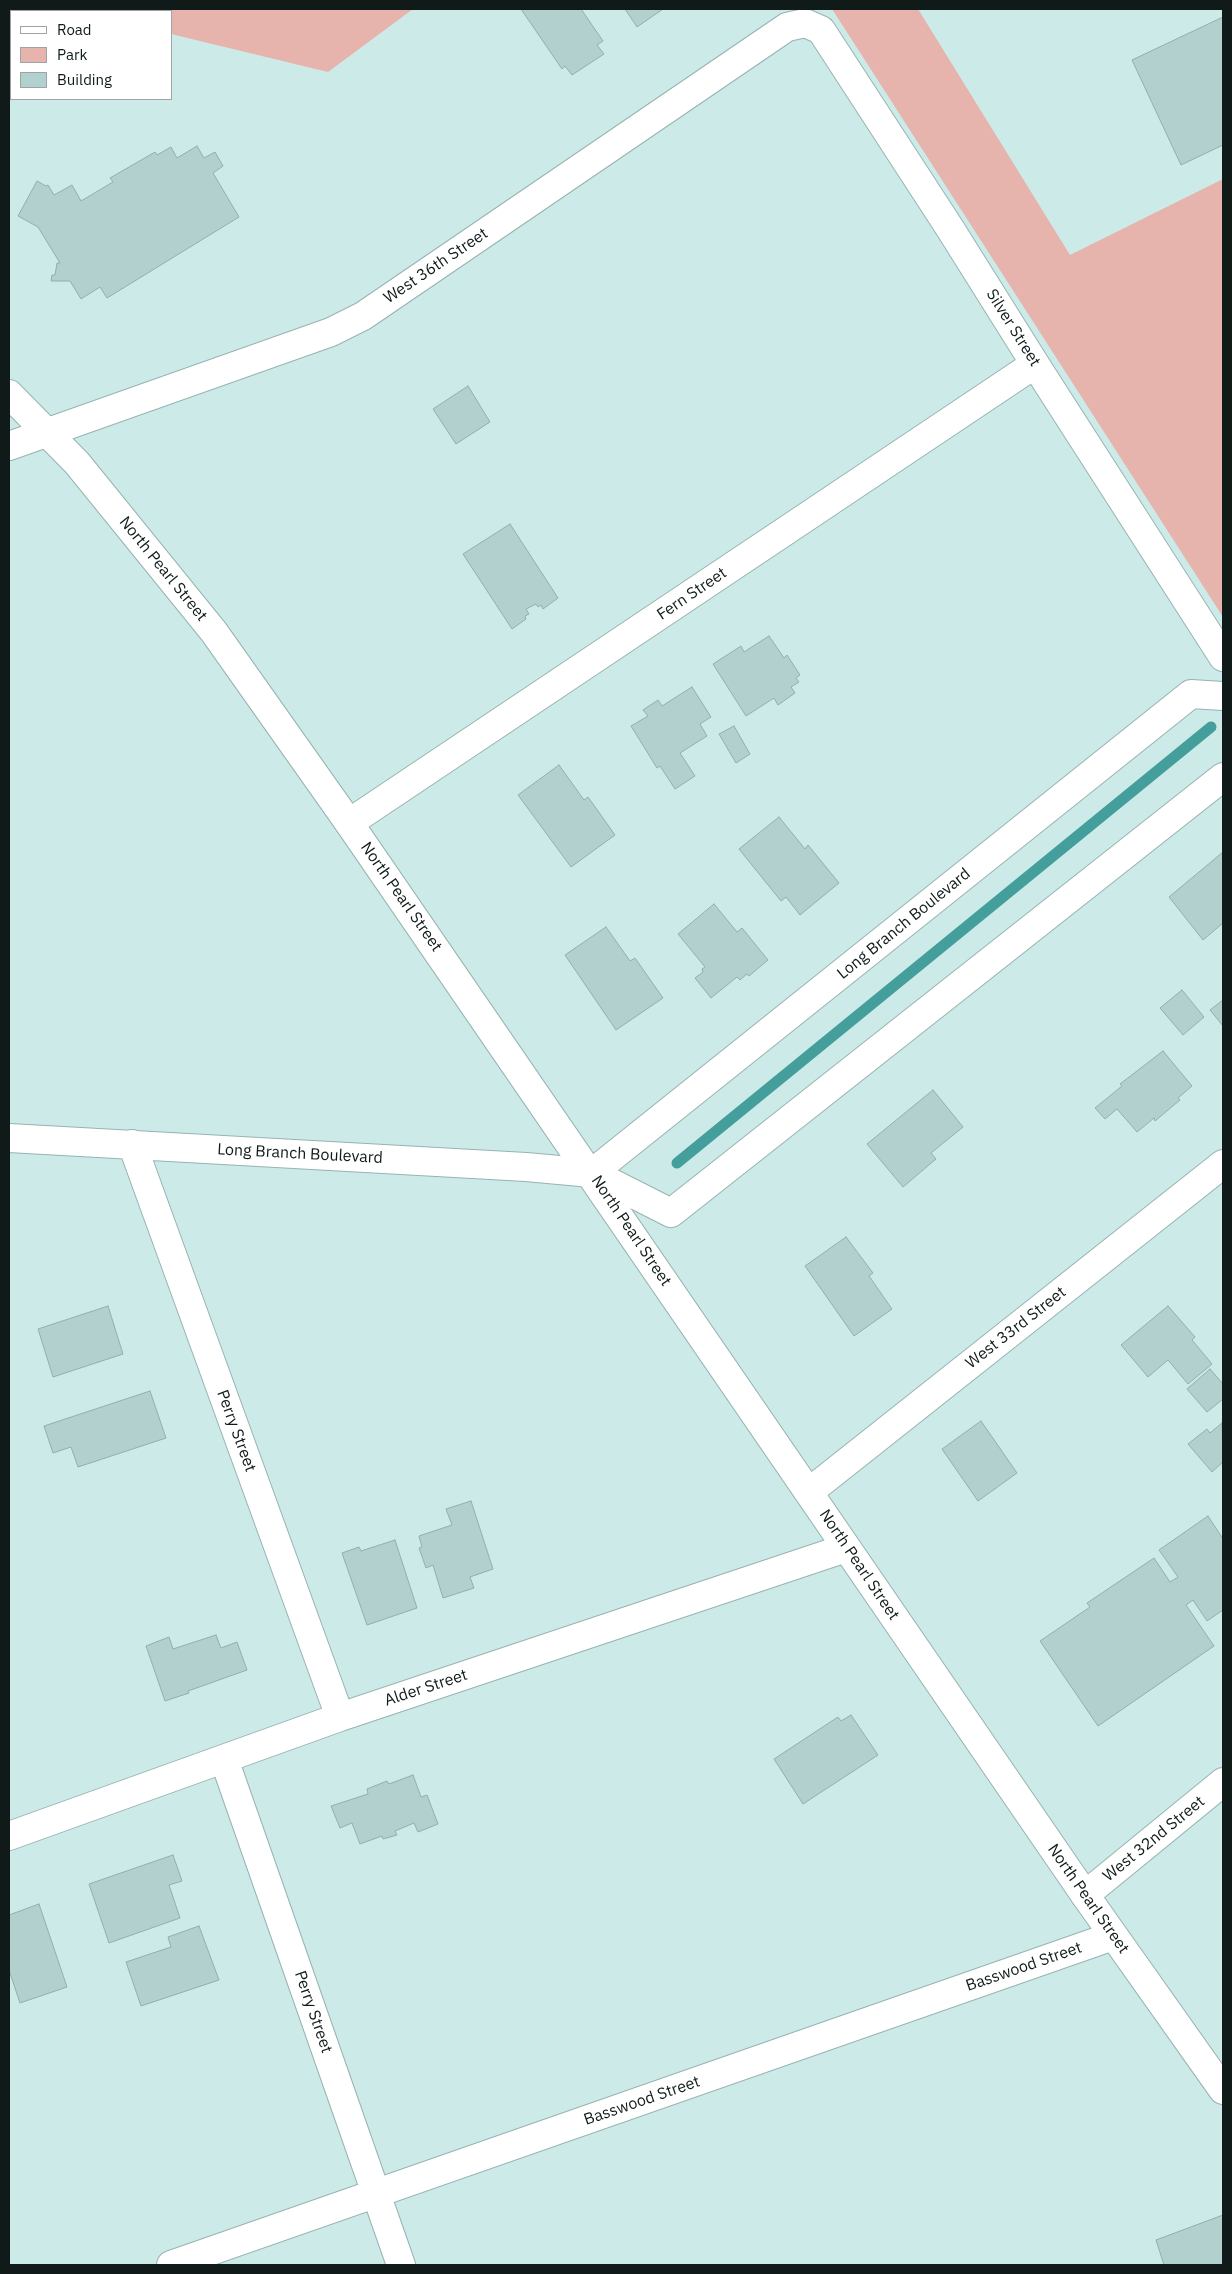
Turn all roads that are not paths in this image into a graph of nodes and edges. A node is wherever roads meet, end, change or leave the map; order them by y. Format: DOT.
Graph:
graph roads {
  1 [pos="787,27"];
  2 [pos="1034,364"];
  3 [pos="9,394"];
  4 [pos="48,433"];
  5 [pos="9,446"];
  6 [pos="1223,657"];
  7 [pos="1223,696"];
  8 [pos="1223,777"];
  9 [pos="349,823"];
  10 [pos="9,1138"];
  11 [pos="132,1144"];
  12 [pos="1223,1164"];
  13 [pos="592,1173"];
  14 [pos="809,1492"];
  15 [pos="846,1548"];
  16 [pos="340,1717"];
  17 [pos="224,1759"];
  18 [pos="1223,1782"];
  19 [pos="9,1836"];
  20 [pos="1085,1895"];
  21 [pos="1113,1936"];
  22 [pos="1223,2090"];
  23 [pos="376,2194"];
  24 [pos="171,2265"];
  25 [pos="401,2265"];
  1 -- 2 [label="street, Silver Street"];
  1 -- 4 [label="street, West 36th Street"];
  2 -- 6 [label="street, Silver Street"];
  2 -- 9 [label="street, Fern Street"];
  3 -- 4 [label="street, North Pearl Street"];
  4 -- 5 [label="street, West 36th Street"];
  4 -- 9 [label="street, North Pearl Street"];
  7 -- 13 [label="street, Long Branch Boulevard"];
  8 -- 13 [label="street, Long Branch Boulevard"];
  9 -- 13 [label="street, North Pearl Street"];
  10 -- 11 [label="street, Long Branch Boulevard"];
  11 -- 13 [label="street, Long Branch Boulevard"];
  11 -- 16 [label="street, Perry Street"];
  12 -- 14 [label="street, West 33rd Street"];
  13 -- 14 [label="street, North Pearl Street"];
  14 -- 15 [label="street, North Pearl Street"];
  15 -- 16 [label="street, Alder Street"];
  15 -- 20 [label="street, North Pearl Street"];
  16 -- 17 [label="street, Alder Street"];
  17 -- 19 [label="street, Alder Street"];
  17 -- 23 [label="street, Perry Street"];
  18 -- 20 [label="street, West 32nd Street"];
  20 -- 21 [label="street, North Pearl Street"];
  21 -- 22 [label="street, North Pearl Street"];
  21 -- 23 [label="street, Basswood Street"];
  23 -- 24 [label="street, Basswood Street"];
  23 -- 25 [label="street, Perry Street"];
}
